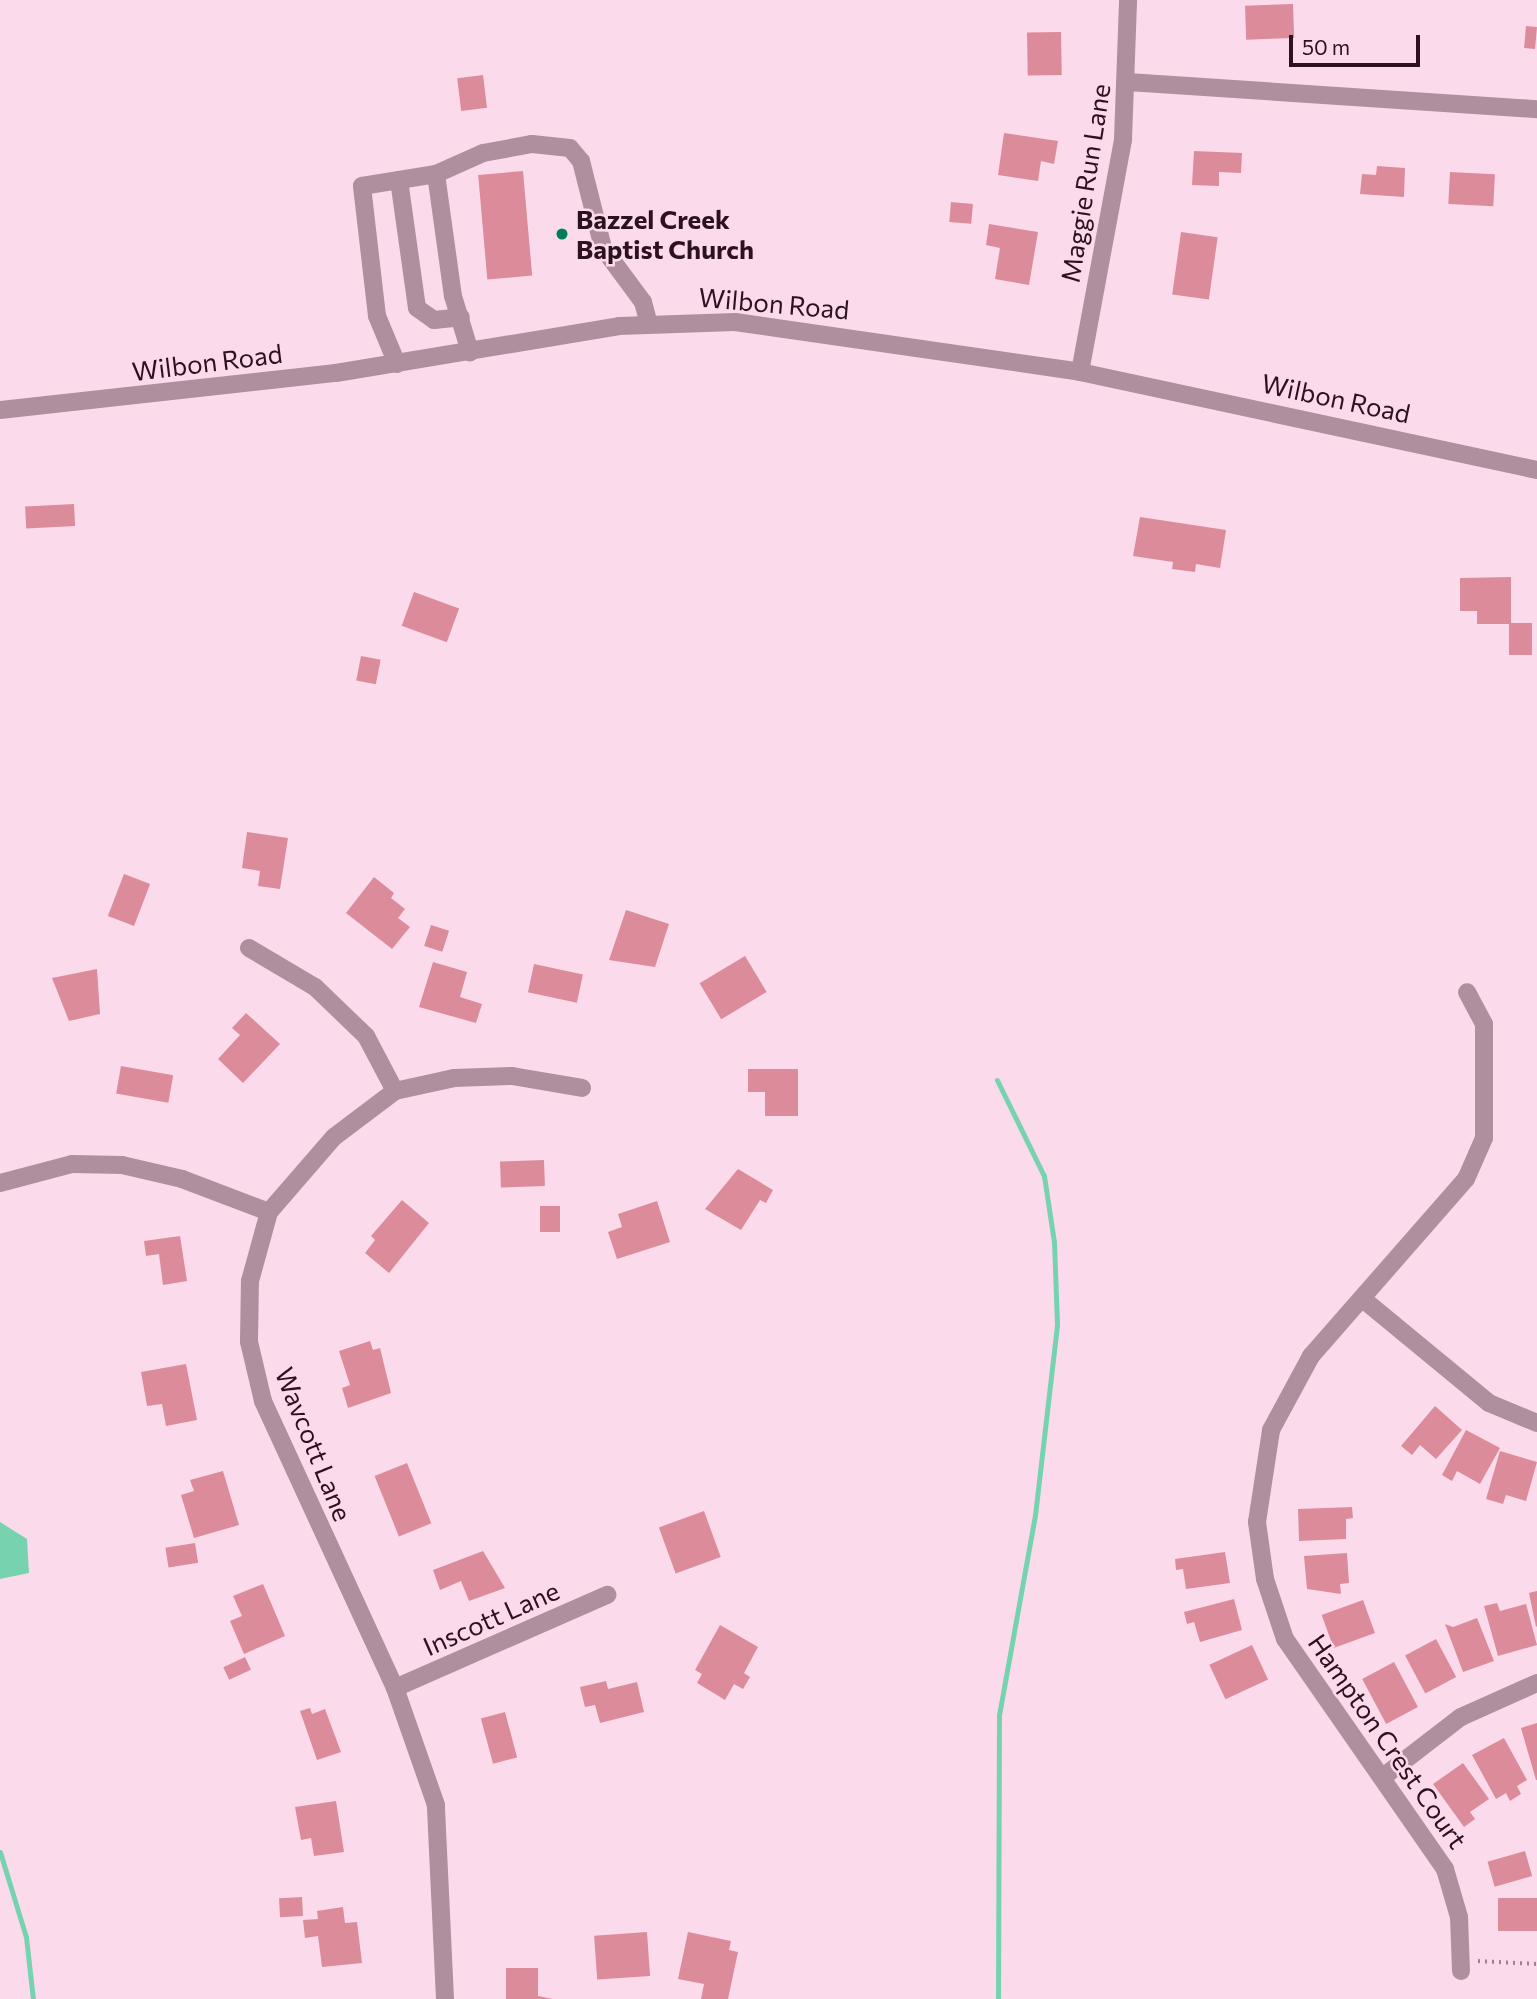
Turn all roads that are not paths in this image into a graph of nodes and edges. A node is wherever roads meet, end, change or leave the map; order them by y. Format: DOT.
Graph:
graph roads {
  1 [pos="1128,0"];
  2 [pos="1128,82"];
  3 [pos="1537,109"];
  4 [pos="436,174"];
  5 [pos="399,180"];
  6 [pos="461,317"];
  7 [pos="649,324"];
  8 [pos="470,352"];
  9 [pos="397,364"];
  10 [pos="1080,372"];
  11 [pos="0,410"];
  12 [pos="1537,470"];
  13 [pos="249,948"];
  14 [pos="1467,992"];
  15 [pos="582,1088"];
  16 [pos="395,1091"];
  17 [pos="0,1183"];
  18 [pos="269,1212"];
  19 [pos="1364,1300"];
  20 [pos="1537,1423"];
  21 [pos="607,1595"];
  22 [pos="1537,1683"];
  23 [pos="395,1688"];
  24 [pos="1383,1777"];
  25 [pos="1461,1971"];
  26 [pos="445,1999"];
  1 -- 2 [label="street, Maggie Run Lane"];
  2 -- 3 [label="street"];
  2 -- 10 [label="street, Maggie Run Lane"];
  4 -- 5 [label="street"];
  4 -- 6 [label="street"];
  4 -- 7 [label="street"];
  5 -- 6 [label="street"];
  5 -- 9 [label="street"];
  6 -- 8 [label="street"];
  7 -- 8 [label="street, Wilbon Road"];
  7 -- 10 [label="street, Wilbon Road"];
  8 -- 9 [label="street, Wilbon Road"];
  9 -- 11 [label="street, Wilbon Road"];
  10 -- 12 [label="street, Wilbon Road"];
  13 -- 16 [label="street"];
  14 -- 19 [label="street, Hampton Crest Court"];
  15 -- 16 [label="street, Wavcott Lane"];
  16 -- 18 [label="street, Wavcott Lane"];
  17 -- 18 [label="street"];
  18 -- 23 [label="street, Wavcott Lane"];
  19 -- 20 [label="street"];
  19 -- 24 [label="street, Hampton Crest Court"];
  21 -- 23 [label="street, Inscott Lane"];
  22 -- 24 [label="street"];
  23 -- 26 [label="street, Wavcott Lane"];
  24 -- 25 [label="street, Hampton Crest Court"];
}
